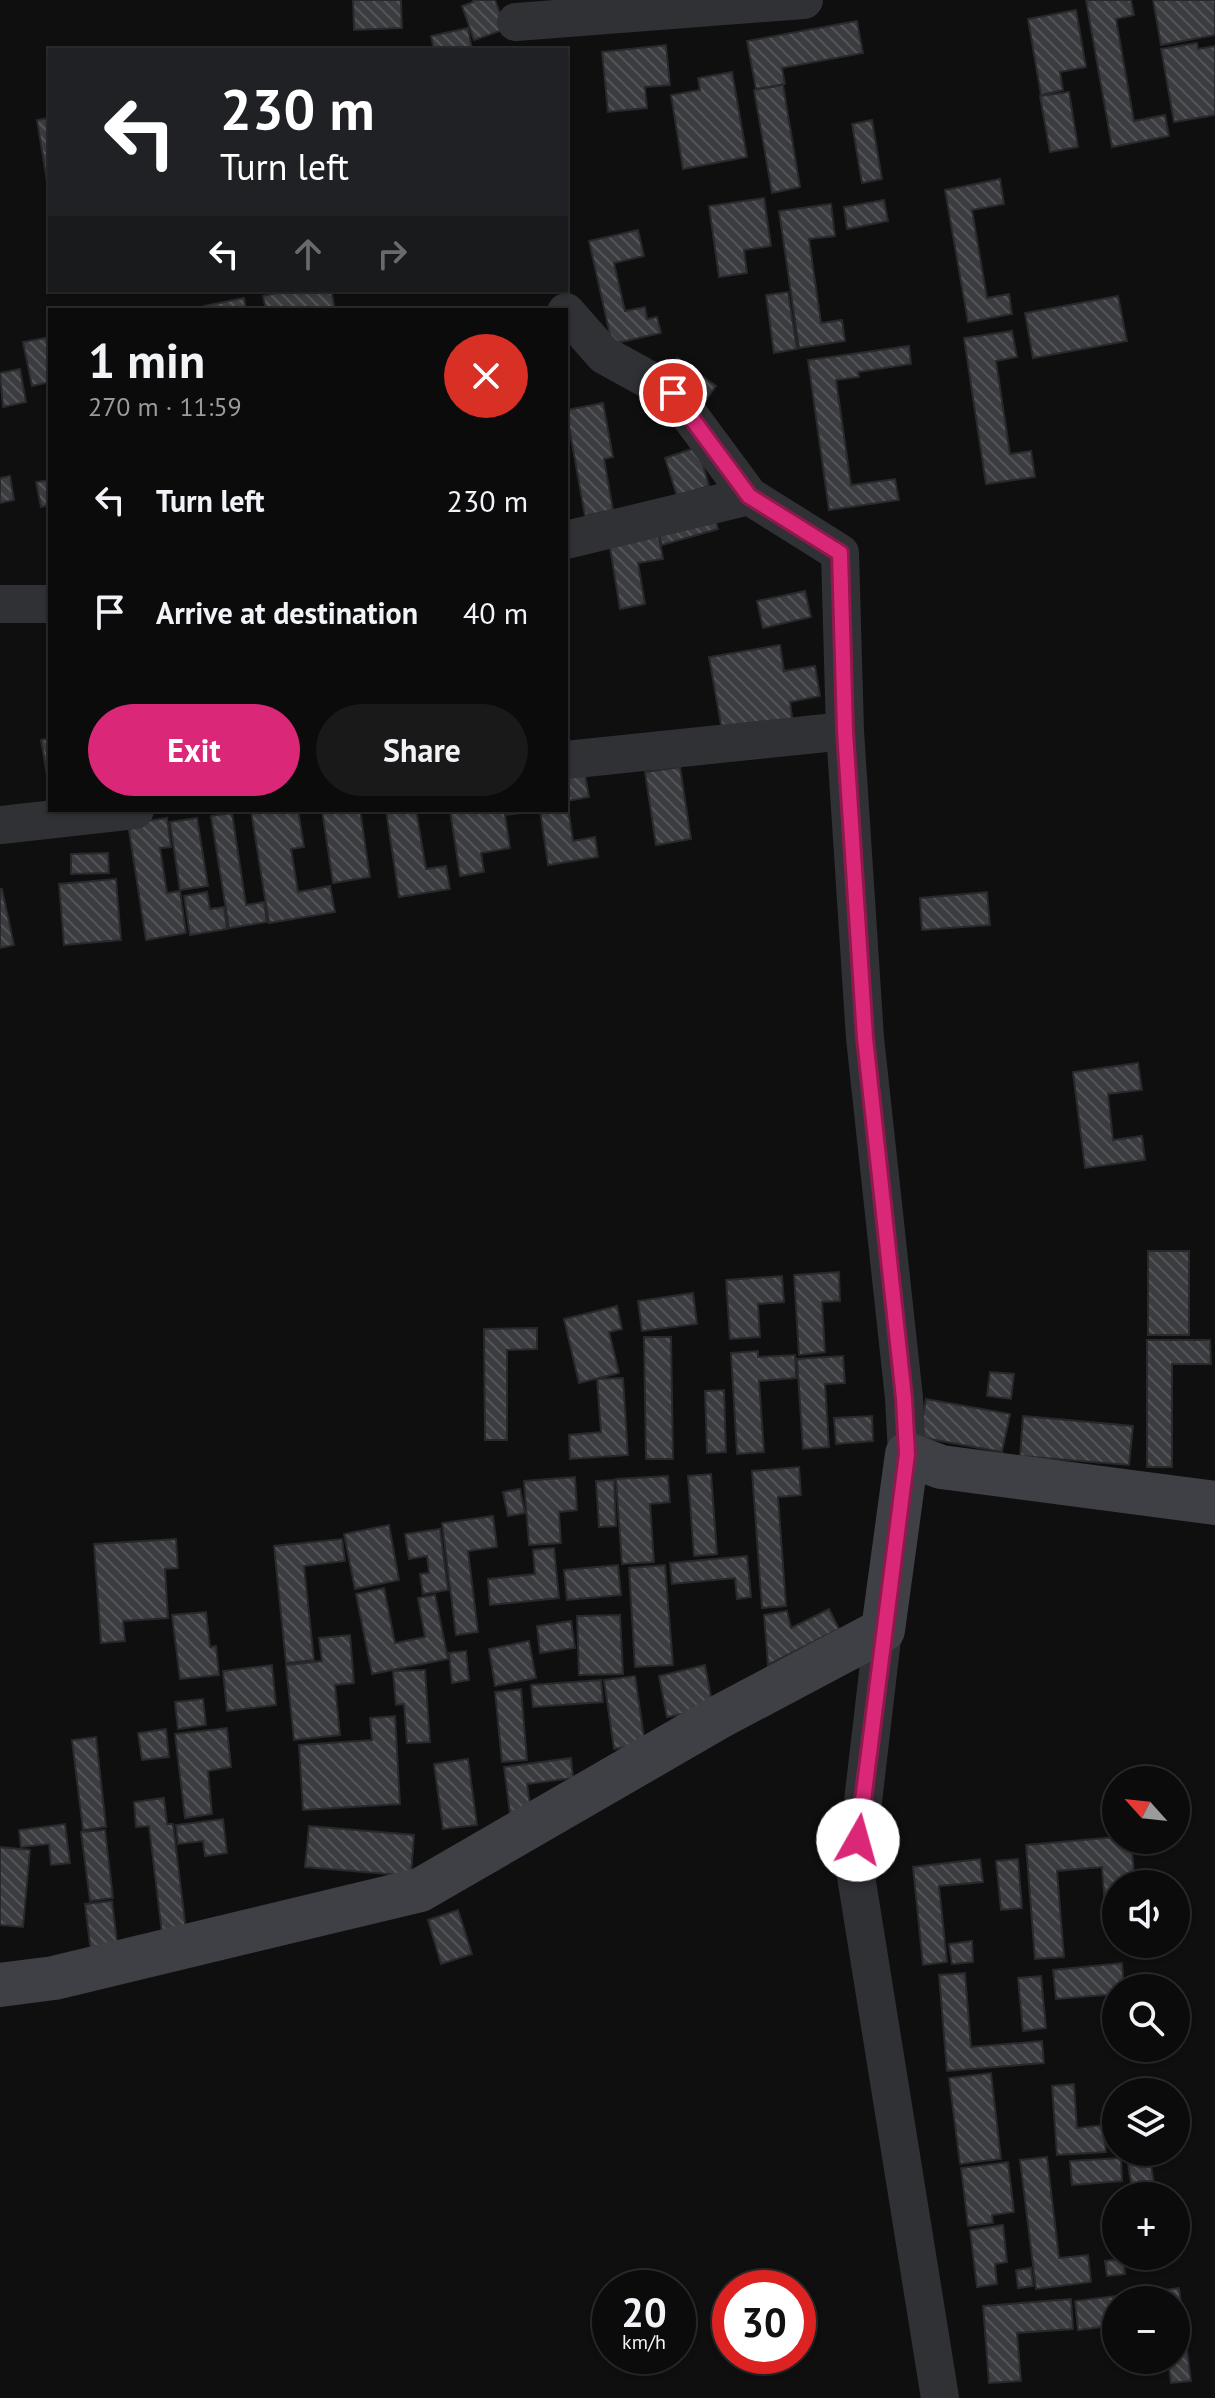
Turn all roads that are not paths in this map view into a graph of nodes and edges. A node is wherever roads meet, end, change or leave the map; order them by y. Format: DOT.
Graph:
graph roads {
  1 [pos="804,0"];
  2 [pos="515,24"];
  3 [pos="549,292"];
  4 [pos="562,308"];
  5 [pos="568,314"];
  6 [pos="749,496"];
  7 [pos="568,540"];
  8 [pos="0,604"];
  9 [pos="48,604"];
  10 [pos="845,731"];
  11 [pos="568,760"];
  12 [pos="117,812"];
  13 [pos="1,825"];
  14 [pos="907,1454"];
  15 [pos="1215,1503"];
  16 [pos="883,1630"];
  17 [pos="0,1985"];
  18 [pos="940,2398"];
  1 -- 2 [label="street"];
  3 -- 4 [label="street"];
  5 -- 6 [label="street"];
  6 -- 7 [label="street"];
  6 -- 10 [label="street"];
  8 -- 9 [label="street"];
  10 -- 11 [label="street"];
  10 -- 14 [label="street"];
  12 -- 13 [label="street"];
  14 -- 15 [label="street"];
  14 -- 16 [label="street"];
  16 -- 17 [label="street"];
  16 -- 18 [label="street"];
}
